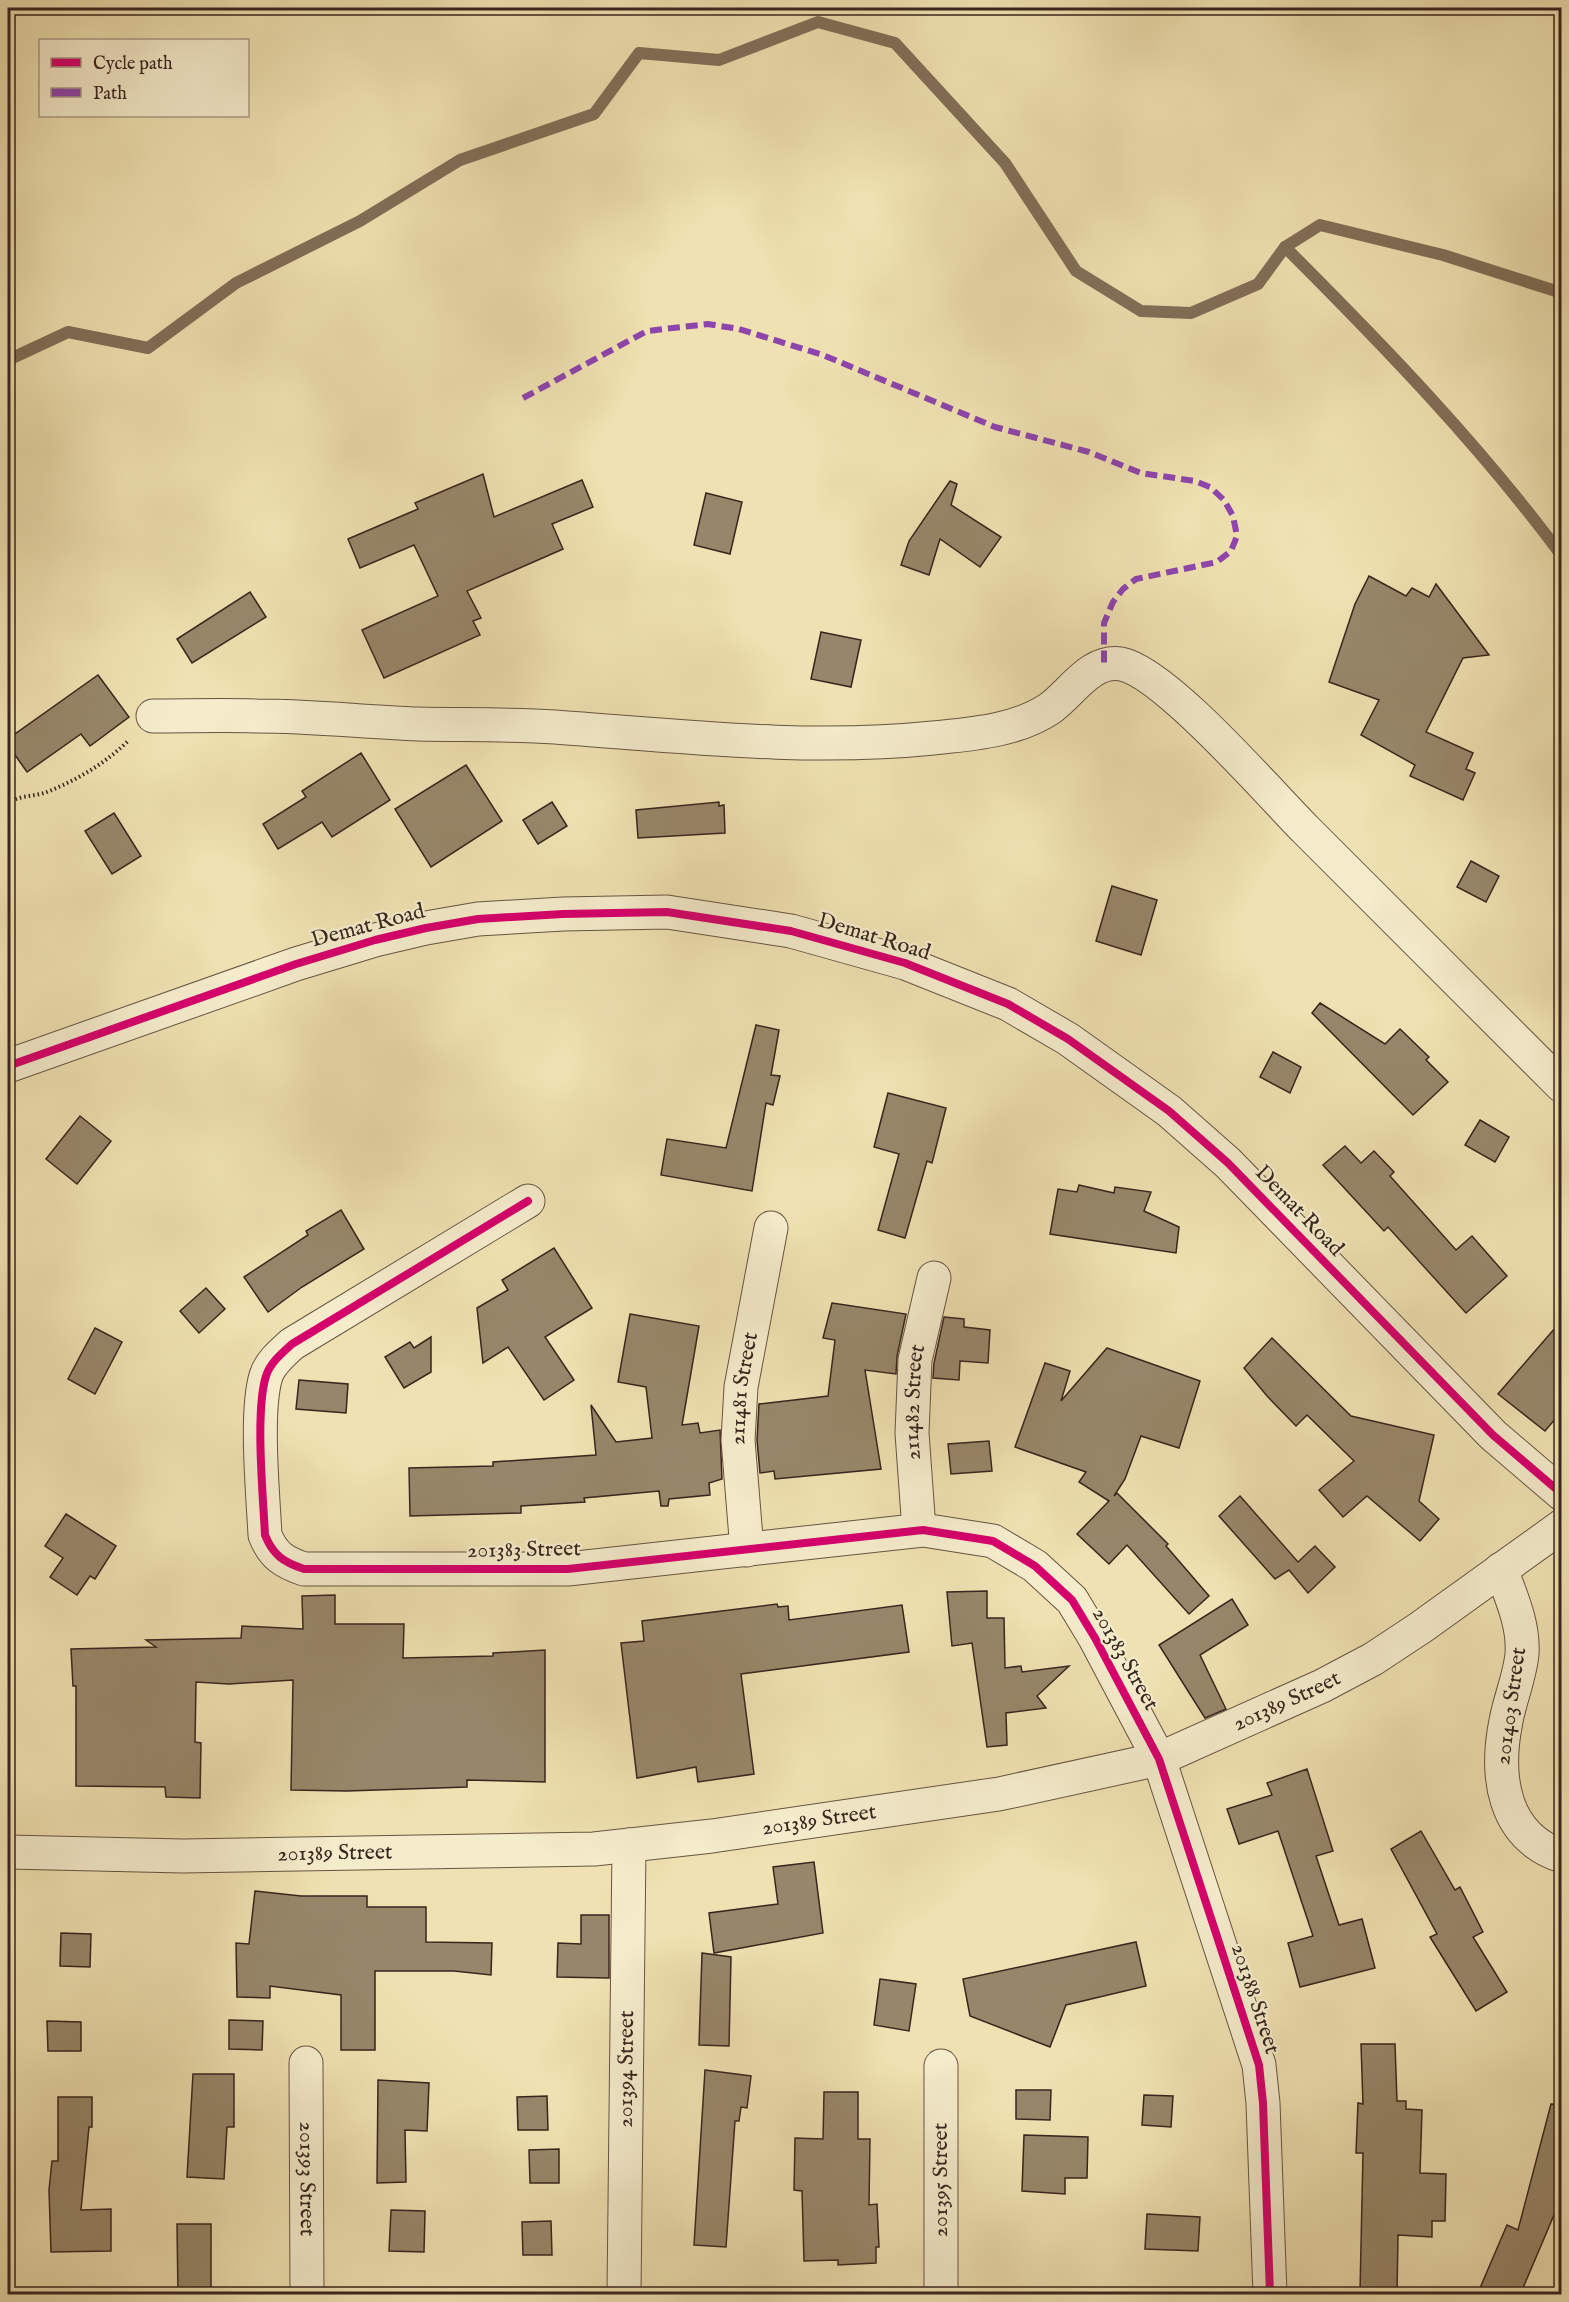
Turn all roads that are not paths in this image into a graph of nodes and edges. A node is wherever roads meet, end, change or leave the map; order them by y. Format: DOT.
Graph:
graph roads {
  1 [pos="153,716"];
  2 [pos="8,1066"];
  3 [pos="1562,1086"];
  4 [pos="528,1201"];
  5 [pos="771,1228"];
  6 [pos="934,1278"];
  7 [pos="1562,1494"];
  8 [pos="1562,1526"];
  9 [pos="919,1530"];
  10 [pos="747,1550"];
  11 [pos="1501,1569"];
  12 [pos="1159,1759"];
  13 [pos="629,1845"];
  14 [pos="8,1852"];
  15 [pos="1562,1856"];
  16 [pos="306,2063"];
  17 [pos="941,2066"];
  18 [pos="307,2295"];
  19 [pos="624,2295"];
  20 [pos="941,2295"];
  21 [pos="1270,2295"];
  1 -- 3 [label="street"];
  2 -- 7 [label="street, Demat Road"];
  4 -- 10 [label="street, 201383 Street"];
  5 -- 10 [label="street, 211481 Street"];
  6 -- 9 [label="street, 211482 Street"];
  8 -- 11 [label="street, 201389 Street"];
  9 -- 10 [label="street, 201383 Street"];
  9 -- 12 [label="street, 201383 Street"];
  11 -- 12 [label="street, 201389 Street"];
  11 -- 15 [label="street, 201403 Street"];
  12 -- 13 [label="street, 201389 Street"];
  12 -- 21 [label="street, 201388 Street"];
  13 -- 14 [label="street, 201389 Street"];
  13 -- 19 [label="street, 201394 Street"];
  16 -- 18 [label="street, 201393 Street"];
  17 -- 20 [label="street, 201395 Street"];
}
